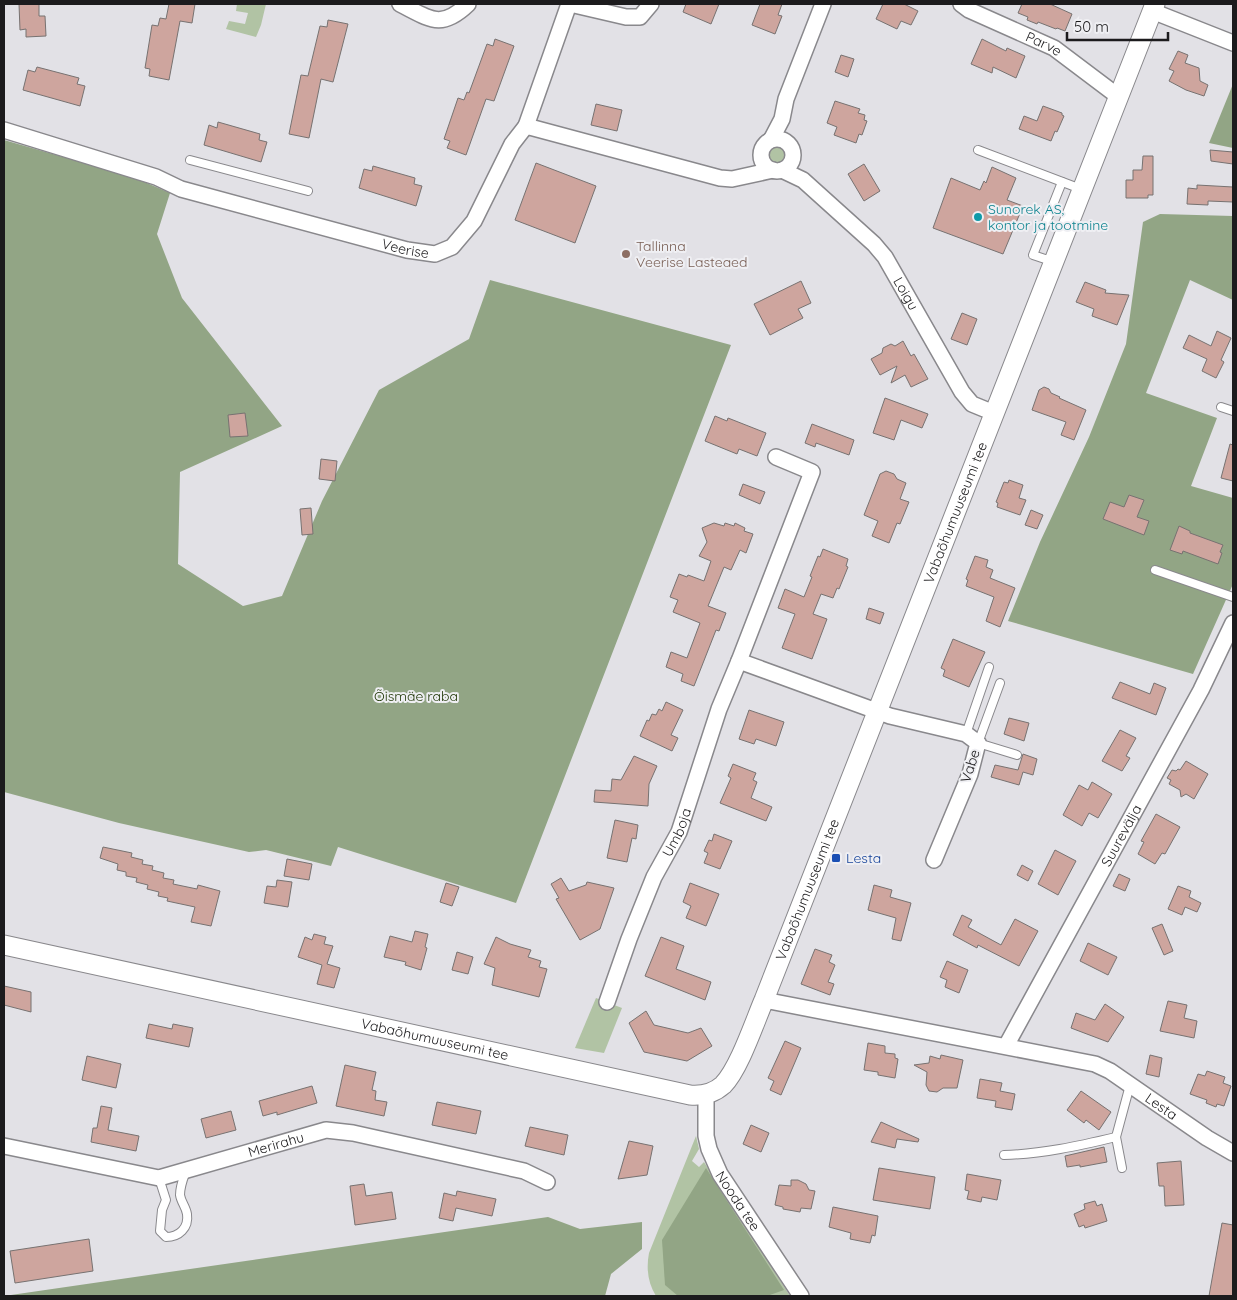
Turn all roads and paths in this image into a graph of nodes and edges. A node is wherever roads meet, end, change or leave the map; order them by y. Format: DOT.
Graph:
graph roads {
  1 [pos="400,4"];
  2 [pos="468,4"];
  3 [pos="570,4"];
  4 [pos="651,4"];
  5 [pos="823,4"];
  6 [pos="961,4"];
  7 [pos="1153,7"];
  8 [pos="1233,43"];
  9 [pos="1119,98"];
  10 [pos="782,119"];
  11 [pos="526,126"];
  12 [pos="4,130"];
  13 [pos="771,140"];
  14 [pos="790,148"];
  15 [pos="978,150"];
  16 [pos="761,154"];
  17 [pos="190,160"];
  18 [pos="777,170"];
  19 [pos="746,176"];
  20 [pos="803,180"];
  21 [pos="1062,182"];
  22 [pos="1082,189"];
  23 [pos="308,191"];
  24 [pos="1054,262"];
  25 [pos="1221,407"];
  26 [pos="1233,411"];
  27 [pos="994,413"];
  28 [pos="776,456"];
  29 [pos="1155,570"];
  30 [pos="1233,596"];
  31 [pos="1233,623"];
  32 [pos="739,661"];
  33 [pos="989,667"];
  34 [pos="1000,683"];
  35 [pos="877,712"];
  36 [pos="972,739"];
  37 [pos="1017,755"];
  38 [pos="934,860"];
  39 [pos="4,946"];
  40 [pos="764,1000"];
  41 [pos="607,1002"];
  42 [pos="1006,1046"];
  43 [pos="1130,1085"];
  44 [pos="706,1094"];
  45 [pos="1116,1137"];
  46 [pos="4,1146"];
  47 [pos="1233,1153"];
  48 [pos="1004,1155"];
  49 [pos="1122,1168"];
  50 [pos="186,1171"];
  51 [pos="159,1178"];
  52 [pos="547,1182"];
  53 [pos="180,1193"];
  54 [pos="166,1200"];
  55 [pos="801,1296"];
  1 -- 2 [label="street"];
  3 -- 4 [label="street"];
  3 -- 11 [label="street, Veerise"];
  5 -- 10 [label="street, Loigu"];
  6 -- 9 [label="street, Parve"];
  7 -- 8 [label="street"];
  7 -- 9 [label="street, Vabaõhumuuseumi tee"];
  9 -- 22 [label="street, Vabaõhumuuseumi tee"];
  10 -- 13 [label="street, Loigu"];
  10 -- 14 [label="street, Loigu"];
  11 -- 12 [label="street, Veerise"];
  11 -- 19 [label="street"];
  13 -- 14 [label="street"];
  13 -- 16 [label="street"];
  14 -- 18 [label="street"];
  14 -- 20 [label="street, Loigu"];
  15 -- 21 [label="lane"];
  16 -- 18 [label="street"];
  16 -- 19 [label="street"];
  17 -- 23 [label="lane"];
  18 -- 19 [label="street"];
  18 -- 20 [label="street, Loigu"];
  20 -- 27 [label="street, Loigu"];
  21 -- 22 [label="lane"];
  21 -- 24 [label="lane"];
  22 -- 24 [label="street, Vabaõhumuuseumi tee"];
  24 -- 27 [label="street, Vabaõhumuuseumi tee"];
  25 -- 26 [label="lane"];
  27 -- 35 [label="street, Vabaõhumuuseumi tee"];
  28 -- 32 [label="street, Umboja"];
  29 -- 30 [label="lane"];
  31 -- 42 [label="street, Suurevälja"];
  32 -- 35 [label="street"];
  32 -- 41 [label="street, Umboja"];
  33 -- 36 [label="lane"];
  34 -- 36 [label="lane"];
  35 -- 36 [label="street, Vabe"];
  35 -- 40 [label="street, Vabaõhumuuseumi tee"];
  36 -- 37 [label="lane"];
  36 -- 38 [label="street, Vabe"];
  39 -- 44 [label="street, Vabaõhumuuseumi tee"];
  40 -- 42 [label="street, Lesta"];
  40 -- 44 [label="street, Vabaõhumuuseumi tee"];
  42 -- 43 [label="street, Lesta"];
  43 -- 45 [label="lane"];
  43 -- 47 [label="street, Lesta"];
  44 -- 55 [label="street, Nooda tee"];
  45 -- 48 [label="lane"];
  45 -- 49 [label="lane"];
  46 -- 51 [label="street, Merirahu"];
  50 -- 51 [label="street, Merirahu"];
  50 -- 52 [label="street, Merirahu"];
  50 -- 53 [label="lane"];
  51 -- 54 [label="lane"];
  53 -- 54 [label="lane"];
  53 -- 54 [label="lane"];
}
